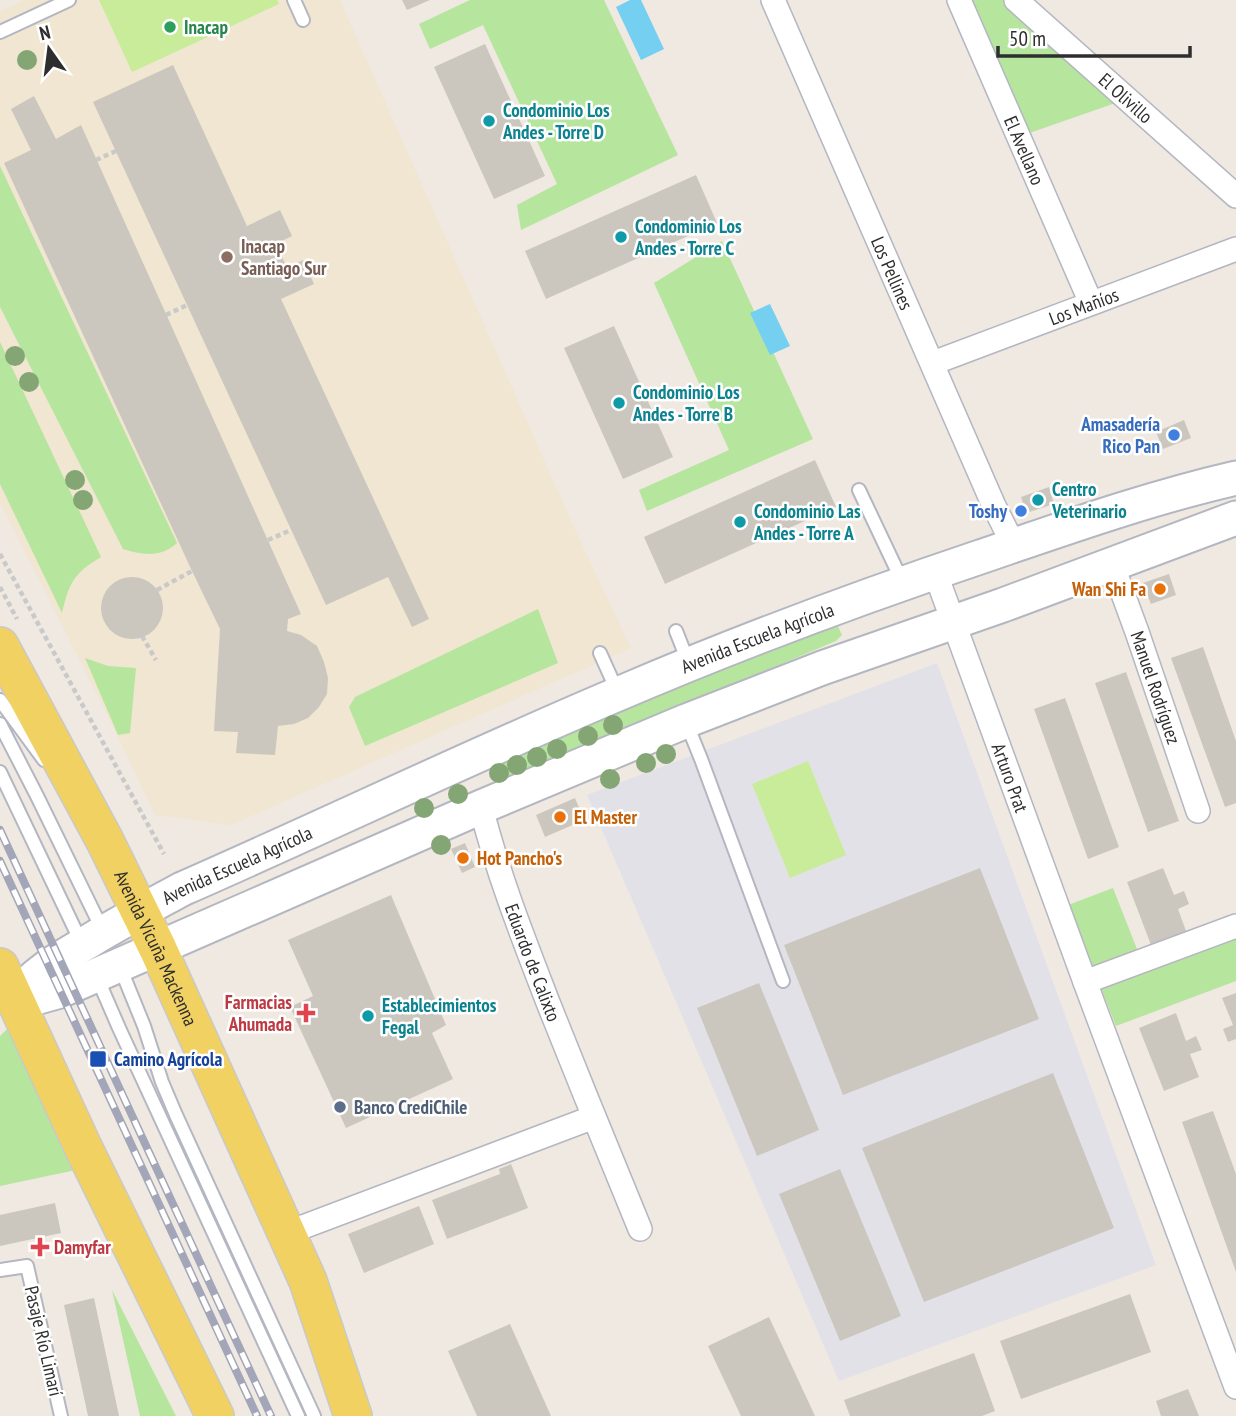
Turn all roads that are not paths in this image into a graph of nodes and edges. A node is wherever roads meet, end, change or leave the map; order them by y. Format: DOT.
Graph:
graph roads {
  1 [pos="69,0"];
  2 [pos="294,0"];
  3 [pos="773,0"];
  4 [pos="959,0"];
  5 [pos="1016,0"];
  6 [pos="303,20"];
  7 [pos="0,32"];
  8 [pos="1236,196"];
  9 [pos="1236,249"];
  10 [pos="1091,303"];
  11 [pos="933,363"];
  12 [pos="1236,478"];
  13 [pos="859,490"];
  14 [pos="1236,518"];
  15 [pos="1014,545"];
  16 [pos="1112,564"];
  17 [pos="935,572"];
  18 [pos="904,584"];
  19 [pos="837,608"];
  20 [pos="953,623"];
  21 [pos="676,632"];
  22 [pos="0,646"];
  23 [pos="600,653"];
  24 [pos="690,664"];
  25 [pos="822,667"];
  26 [pos="619,694"];
  27 [pos="0,700"];
  28 [pos="686,721"];
  29 [pos="0,724"];
  30 [pos="477,756"];
  31 [pos="0,772"];
  32 [pos="481,807"];
  33 [pos="1198,811"];
  34 [pos="106,841"];
  35 [pos="139,912"];
  36 [pos="1236,926"];
  37 [pos="158,949"];
  38 [pos="100,955"];
  39 [pos="783,981"];
  40 [pos="1085,982"];
  41 [pos="7,983"];
  42 [pos="594,1117"];
  43 [pos="640,1228"];
  44 [pos="287,1233"];
  45 [pos="0,1270"];
  46 [pos="1234,1374"];
  47 [pos="61,1416"];
  48 [pos="215,1416"];
  49 [pos="298,1416"];
  50 [pos="314,1416"];
  51 [pos="353,1416"];
  1 -- 7 [label="lane"];
  2 -- 6 [label="lane"];
  3 -- 11 [label="street, Los Pellines"];
  4 -- 10 [label="street, El Avellano"];
  5 -- 8 [label="street, El Olivillo"];
  9 -- 10 [label="street, Los Mañíos"];
  10 -- 11 [label="street, Los Mañíos"];
  11 -- 15 [label="street, Los Pellines"];
  12 -- 15 [label="main road, Avenida Escuela Agrícola"];
  13 -- 18 [label="lane"];
  14 -- 16 [label="main road, Avenida Escuela Agrícola"];
  15 -- 17 [label="main road, Avenida Escuela Agrícola"];
  16 -- 20 [label="main road, Avenida Escuela Agrícola"];
  16 -- 33 [label="street, Manuel Rodríguez"];
  17 -- 18 [label="main road, Avenida Escuela Agrícola"];
  17 -- 20 [label="street, Arturo Prat"];
  18 -- 19 [label="main road, Avenida Escuela Agrícola"];
  19 -- 24 [label="main road, Avenida Escuela Agrícola"];
  19 -- 25 [label="main road"];
  20 -- 25 [label="main road, Avenida Escuela Agrícola"];
  20 -- 40 [label="street, Arturo Prat"];
  21 -- 24 [label="lane"];
  22 -- 34 [label="main road, Avenida Vicuña Mackenna"];
  23 -- 26 [label="lane"];
  24 -- 26 [label="main road, Avenida Escuela Agrícola"];
  25 -- 28 [label="main road, Avenida Escuela Agrícola"];
  26 -- 30 [label="main road, Avenida Escuela Agrícola"];
  27 -- 34 [label="lane"];
  28 -- 32 [label="main road, Avenida Escuela Agrícola"];
  28 -- 39 [label="lane"];
  29 -- 38 [label="lane"];
  30 -- 32 [label="main road"];
  30 -- 35 [label="main road, Avenida Escuela Agrícola"];
  31 -- 38 [label="lane"];
  32 -- 37 [label="main road, Avenida Escuela Agrícola"];
  32 -- 42 [label="street, Eduardo de Calixto"];
  34 -- 35 [label="main road, Avenida Vicuña Mackenna"];
  35 -- 37 [label="main road, Avenida Vicuña Mackenna"];
  35 -- 38 [label="main road, Avenida Escuela Agrícola"];
  36 -- 40 [label="street"];
  37 -- 38 [label="main road, Avenida Escuela Agrícola"];
  37 -- 44 [label="main road, Avenida Vicuña Mackenna"];
  38 -- 41 [label="main road, Avenida Escuela Agrícola"];
  38 -- 49 [label="lane"];
  38 -- 50 [label="lane"];
  40 -- 46 [label="street, Arturo Prat"];
  41 -- 48 [label="main road"];
  42 -- 43 [label="street, Eduardo de Calixto"];
  42 -- 44 [label="street"];
  44 -- 51 [label="main road, Avenida Vicuña Mackenna"];
  45 -- 47 [label="lane, Pasaje Río Limarí"];
}
